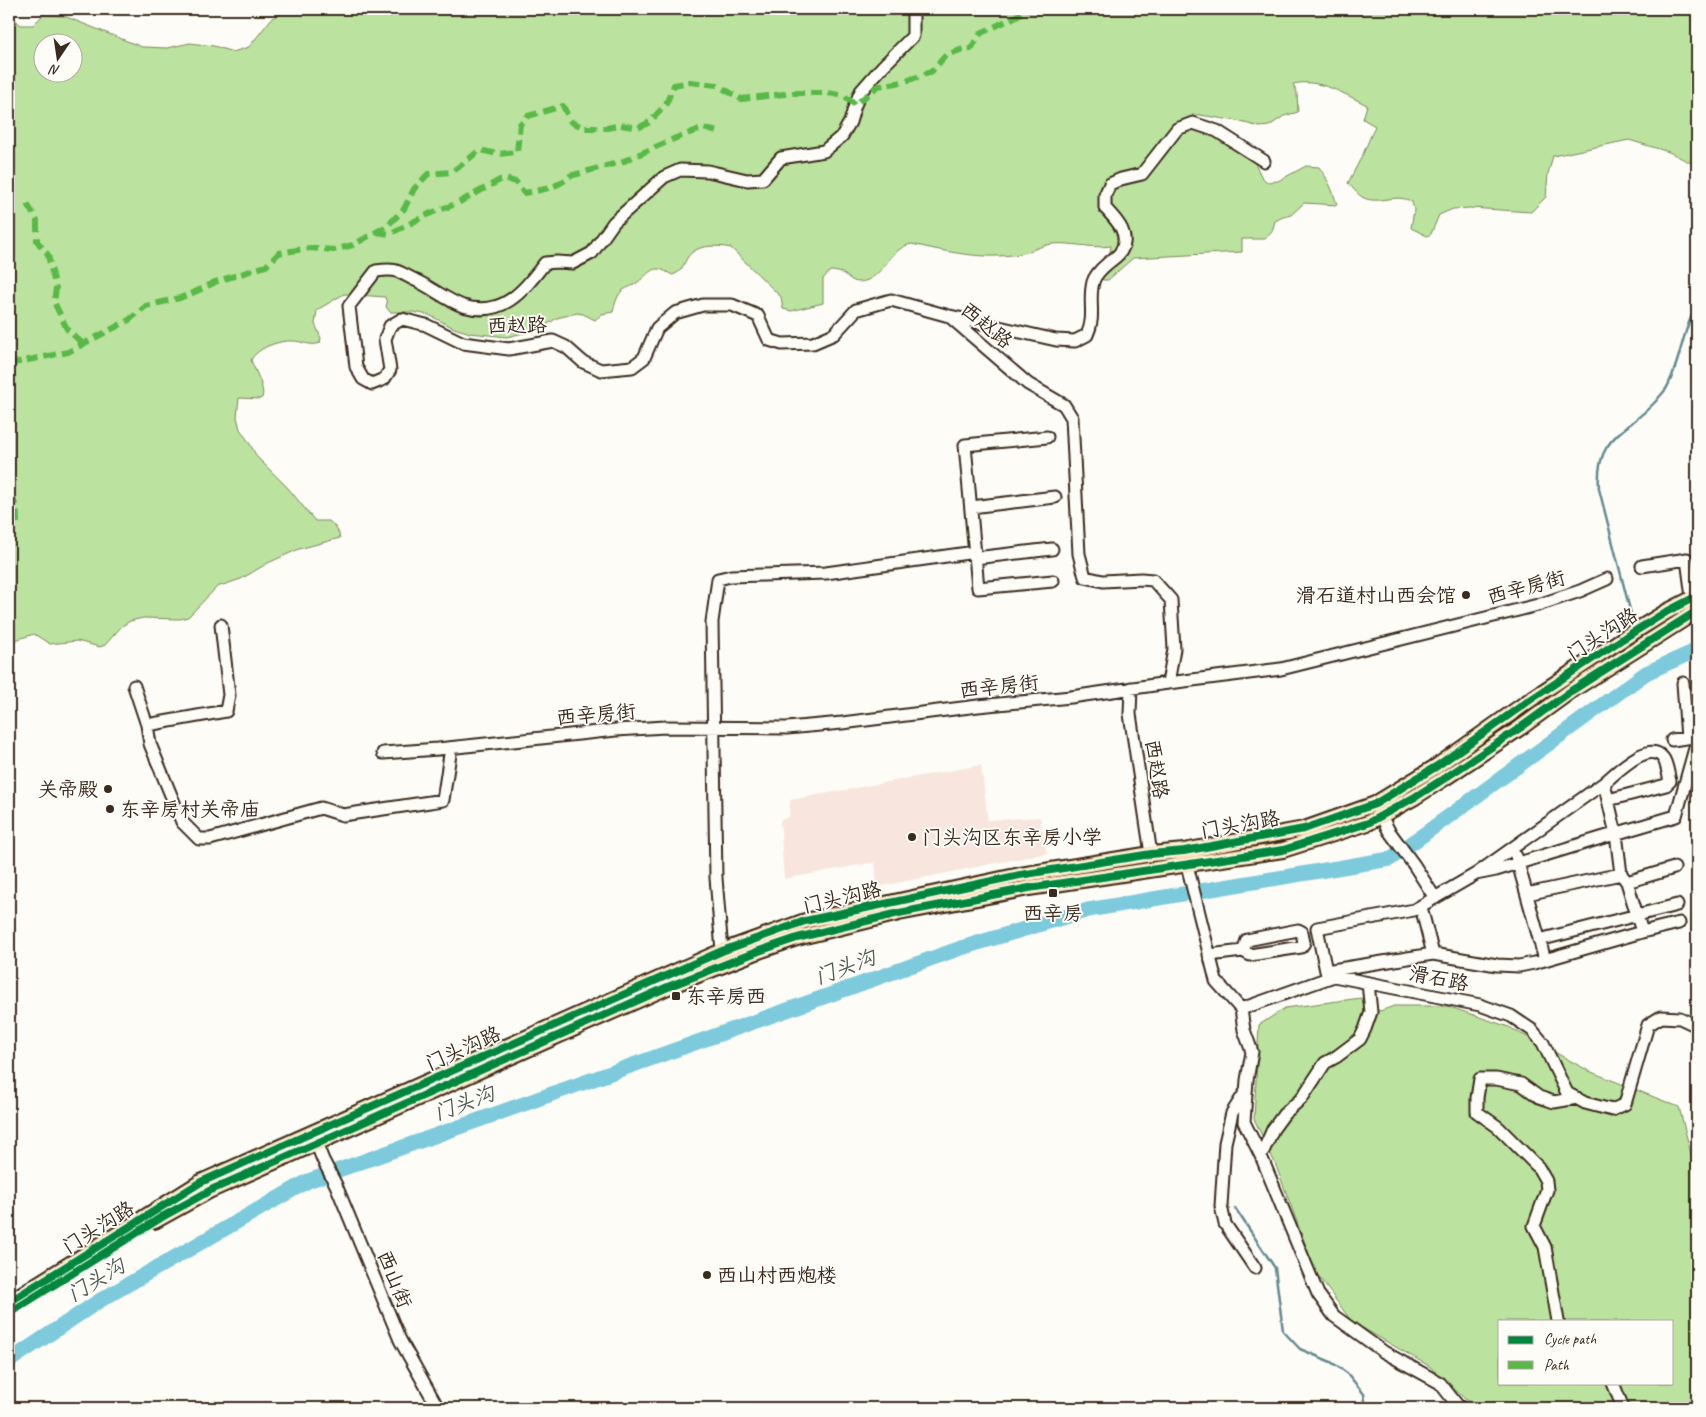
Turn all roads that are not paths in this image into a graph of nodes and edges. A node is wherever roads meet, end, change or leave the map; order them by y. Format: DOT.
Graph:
graph roads {
  1 [pos="913,9"];
  2 [pos="1264,161"];
  3 [pos="949,316"];
  4 [pos="1048,437"];
  5 [pos="1055,498"];
  6 [pos="971,507"];
  7 [pos="1052,549"];
  8 [pos="975,555"];
  9 [pos="1642,566"];
  10 [pos="1607,579"];
  11 [pos="1053,581"];
  12 [pos="1695,604"];
  13 [pos="221,625"];
  14 [pos="1168,683"];
  15 [pos="1682,683"];
  16 [pos="134,686"];
  17 [pos="1131,688"];
  18 [pos="147,725"];
  19 [pos="713,728"];
  20 [pos="1694,738"];
  21 [pos="1672,740"];
  22 [pos="451,748"];
  23 [pos="384,753"];
  24 [pos="1604,783"];
  25 [pos="1608,800"];
  26 [pos="1378,810"];
  27 [pos="1616,834"];
  28 [pos="1514,847"];
  29 [pos="1151,854"];
  30 [pos="1518,863"];
  31 [pos="1187,864"];
  32 [pos="1674,868"];
  33 [pos="1476,874"];
  34 [pos="1624,878"];
  35 [pos="1526,894"];
  36 [pos="1435,898"];
  37 [pos="1677,905"];
  38 [pos="1420,907"];
  39 [pos="1637,914"];
  40 [pos="1679,923"];
  41 [pos="1642,932"];
  42 [pos="1539,940"];
  43 [pos="1243,950"];
  44 [pos="1433,954"];
  45 [pos="1209,955"];
  46 [pos="724,957"];
  47 [pos="1544,960"];
  48 [pos="1368,983"];
  49 [pos="1241,1010"];
  50 [pos="1697,1026"];
  51 [pos="1246,1091"];
  52 [pos="1577,1098"];
  53 [pos="315,1139"];
  54 [pos="1261,1156"];
  55 [pos="1254,1268"];
  56 [pos="9,1302"];
  57 [pos="9,1313"];
  58 [pos="1558,1320"];
  59 [pos="1613,1384"];
  60 [pos="438,1408"];
  61 [pos="1463,1408"];
  62 [pos="1623,1408"];
  1 -- 3 [label="street, 西赵路"];
  2 -- 3 [label="street"];
  3 -- 14 [label="street, 西赵路"];
  4 -- 6 [label="street"];
  5 -- 6 [label="street"];
  6 -- 8 [label="street"];
  7 -- 8 [label="street"];
  8 -- 11 [label="street"];
  8 -- 19 [label="street"];
  9 -- 12 [label="street"];
  10 -- 14 [label="street, 西辛房街"];
  12 -- 26 [label="main road, 门头沟路"];
  13 -- 18 [label="street"];
  14 -- 17 [label="street, 西辛房街"];
  15 -- 20 [label="street"];
  16 -- 18 [label="street"];
  17 -- 19 [label="street, 西辛房街"];
  17 -- 29 [label="street, 西赵路"];
  18 -- 22 [label="street"];
  19 -- 22 [label="street, 西辛房街"];
  19 -- 46 [label="street"];
  20 -- 21 [label="street"];
  20 -- 27 [label="street"];
  22 -- 23 [label="street, 西辛房街"];
  24 -- 25 [label="street"];
  24 -- 25 [label="street"];
  24 -- 28 [label="street"];
  25 -- 27 [label="street"];
  26 -- 31 [label="main road, 门头沟路"];
  26 -- 36 [label="street"];
  27 -- 30 [label="street"];
  27 -- 34 [label="street"];
  28 -- 30 [label="street"];
  28 -- 33 [label="street"];
  29 -- 31 [label="main road, 门头沟路"];
  29 -- 46 [label="main road, 门头沟路"];
  30 -- 33 [label="street"];
  30 -- 35 [label="street"];
  31 -- 45 [label="street"];
  31 -- 46 [label="main road, 门头沟路"];
  32 -- 34 [label="street"];
  33 -- 36 [label="street"];
  34 -- 35 [label="street"];
  34 -- 39 [label="street"];
  35 -- 42 [label="street"];
  36 -- 38 [label="street"];
  37 -- 39 [label="street"];
  38 -- 44 [label="street"];
  38 -- 44 [label="street"];
  39 -- 41 [label="street"];
  39 -- 42 [label="street"];
  40 -- 41 [label="street"];
  41 -- 47 [label="street"];
  42 -- 47 [label="street"];
  43 -- 43 [label="street"];
  43 -- 45 [label="street"];
  44 -- 47 [label="street"];
  45 -- 49 [label="street"];
  46 -- 53 [label="main road, 门头沟路"];
  48 -- 49 [label="street, 滑石路"];
  48 -- 52 [label="street, 滑石路"];
  48 -- 54 [label="street"];
  49 -- 51 [label="street"];
  50 -- 52 [label="street, 滑石路"];
  51 -- 54 [label="street"];
  51 -- 55 [label="street"];
  52 -- 58 [label="street"];
  53 -- 56 [label="main road, 门头沟路"];
  53 -- 57 [label="main road, 门头沟路"];
  53 -- 60 [label="street, 西山街"];
  54 -- 61 [label="street"];
  59 -- 62 [label="street"];
}
